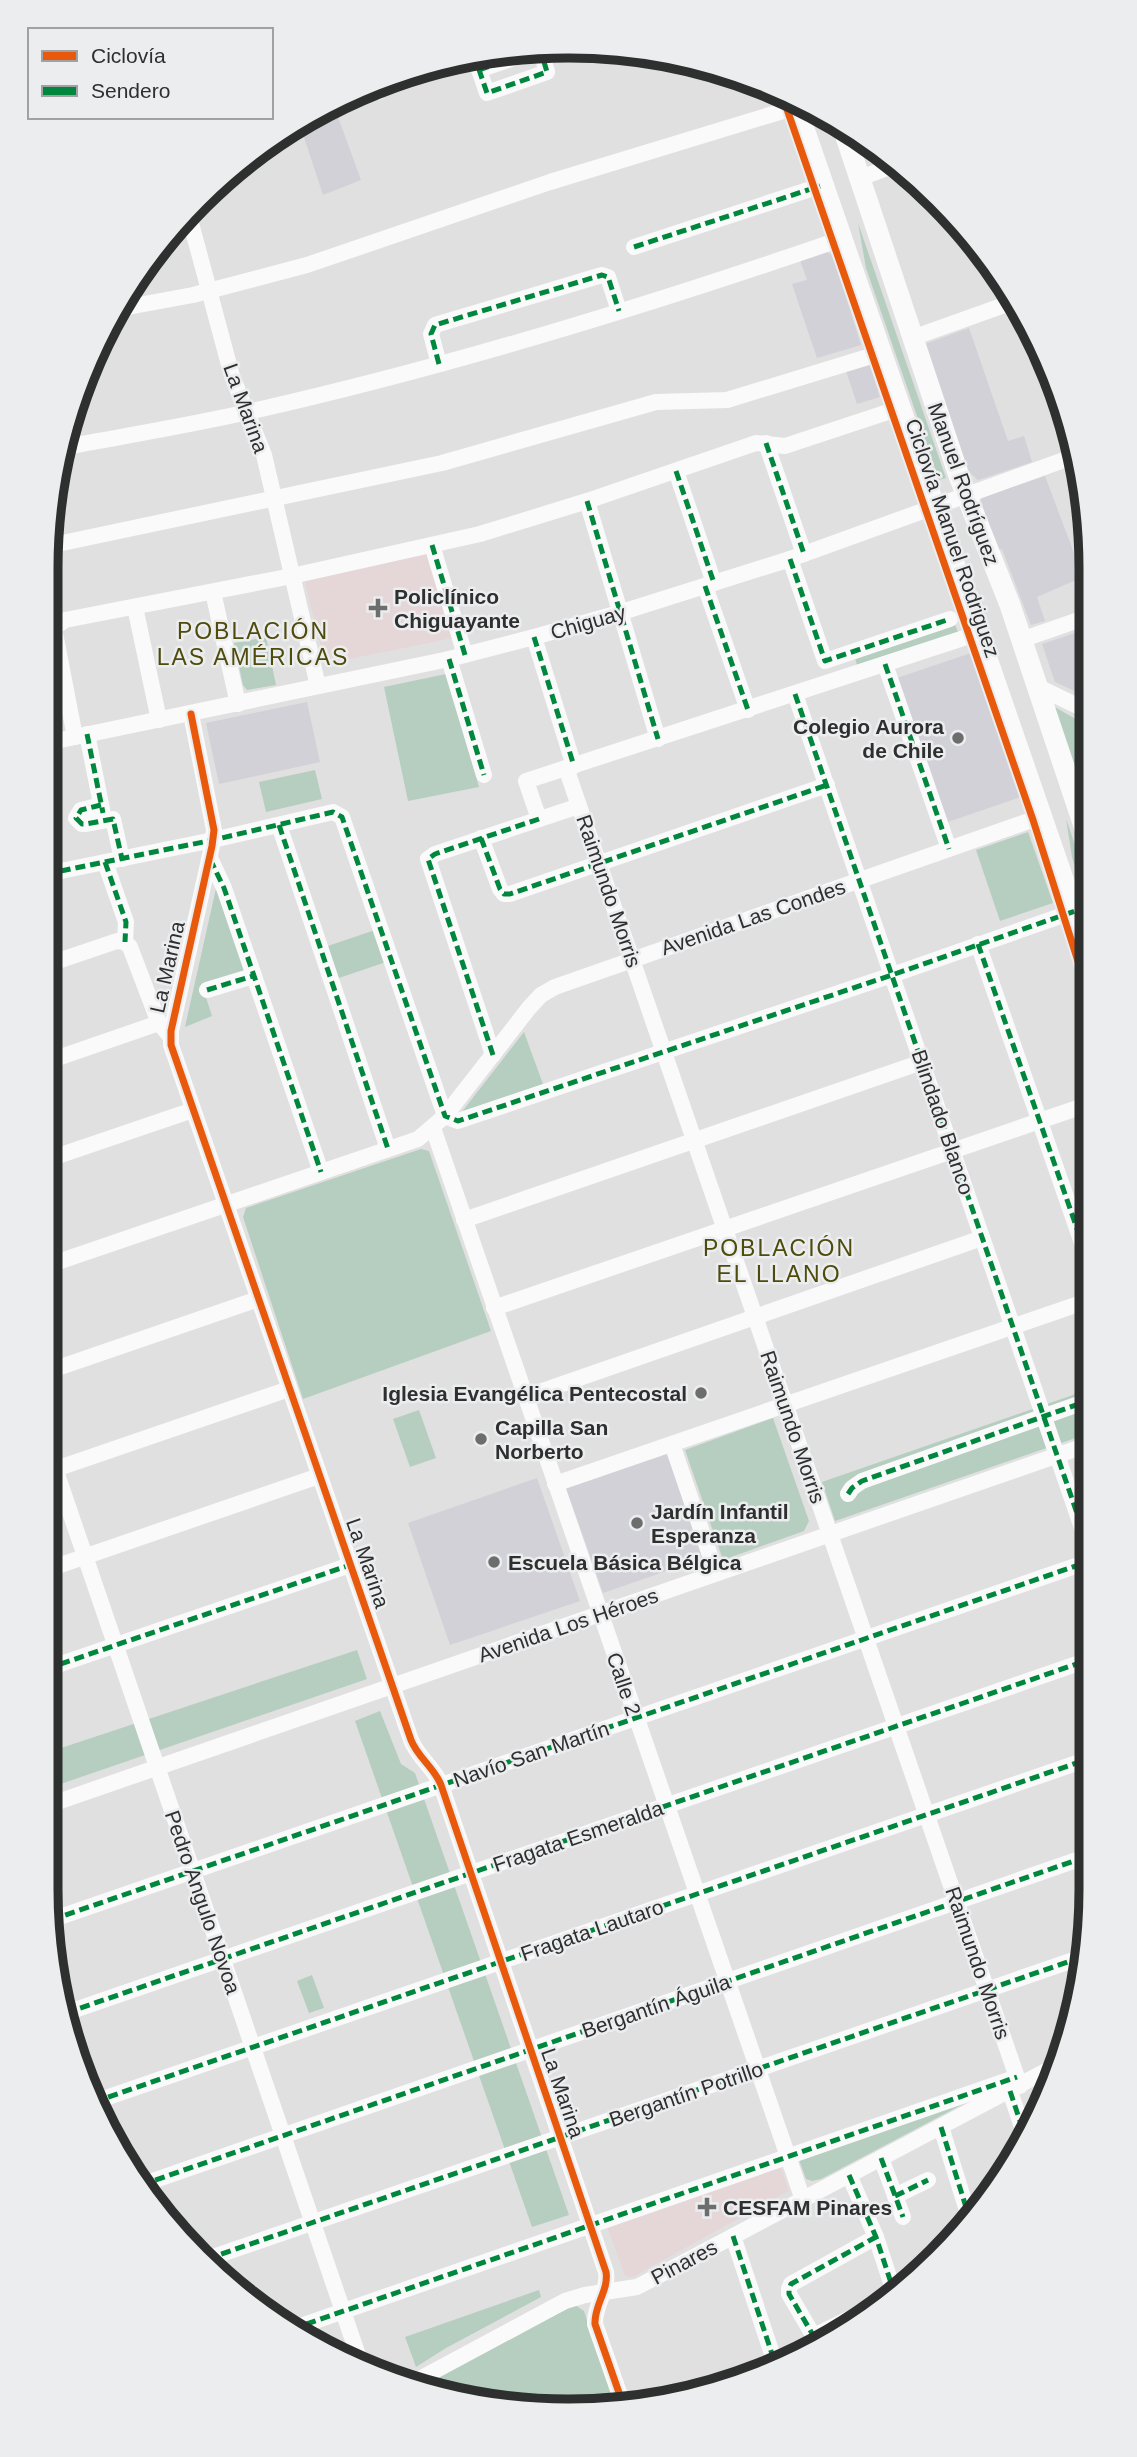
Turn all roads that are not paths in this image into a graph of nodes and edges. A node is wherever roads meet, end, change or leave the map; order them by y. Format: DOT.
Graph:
graph roads {
  1 [pos="543,59"];
  2 [pos="478,66"];
  3 [pos="785,106"];
  4 [pos="798,112"];
  5 [pos="847,141"];
  6 [pos="886,168"];
  7 [pos="860,178"];
  8 [pos="823,185"];
  9 [pos="191,224"];
  10 [pos="841,239"];
  11 [pos="634,247"];
  12 [pos="208,291"];
  13 [pos="1006,305"];
  14 [pos="130,306"];
  15 [pos="619,311"];
  16 [pos="912,338"];
  17 [pos="881,353"];
  18 [pos="439,364"];
  19 [pos="900,408"];
  20 [pos="248,412"];
  21 [pos="766,443"];
  22 [pos="73,446"];
  23 [pos="1067,459"];
  24 [pos="676,471"];
  25 [pos="966,495"];
  26 [pos="275,499"];
  27 [pos="587,500"];
  28 [pos="934,508"];
  29 [pos="59,544"];
  30 [pos="432,545"];
  31 [pos="797,556"];
  32 [pos="292,576"];
  33 [pos="710,584"];
  34 [pos="213,592"];
  35 [pos="135,607"];
  36 [pos="619,613"];
  37 [pos="950,619"];
  38 [pos="1079,620"];
  39 [pos="58,624"];
  40 [pos="979,633"];
  41 [pos="534,637"];
  42 [pos="1021,640"];
  43 [pos="58,656"];
  44 [pos="457,657"];
  45 [pos="885,664"];
  46 [pos="318,686"];
  47 [pos="1036,686"];
  48 [pos="795,694"];
  49 [pos="238,704"];
  50 [pos="1079,707"];
  51 [pos="748,710"];
  52 [pos="191,714"];
  53 [pos="159,720"];
  54 [pos="81,735"];
  55 [pos="658,739"];
  56 [pos="58,740"];
  57 [pos="570,767"];
  58 [pos="484,775"];
  59 [pos="827,785"];
  60 [pos="579,806"];
  61 [pos="1079,812"];
  62 [pos="1043,816"];
  63 [pos="538,819"];
  64 [pos="278,825"];
  65 [pos="481,838"];
  66 [pos="214,840"];
  67 [pos="949,849"];
  68 [pos="122,859"];
  69 [pos="210,859"];
  70 [pos="105,862"];
  71 [pos="599,863"];
  72 [pos="58,872"];
  73 [pos="859,880"];
  74 [pos="1075,911"];
  75 [pos="1079,923"];
  76 [pos="125,942"];
  77 [pos="978,944"];
  78 [pos="633,959"];
  79 [pos="58,961"];
  80 [pos="892,975"];
  81 [pos="253,976"];
  82 [pos="208,990"];
  83 [pos="159,1023"];
  84 [pos="170,1036"];
  85 [pos="665,1052"];
  86 [pos="493,1055"];
  87 [pos="58,1058"];
  88 [pos="922,1062"];
  89 [pos="1079,1107"];
  90 [pos="193,1110"];
  91 [pos="445,1116"];
  92 [pos="1040,1121"];
  93 [pos="433,1128"];
  94 [pos="695,1140"];
  95 [pos="388,1149"];
  96 [pos="952,1150"];
  97 [pos="58,1156"];
  98 [pos="321,1172"];
  99 [pos="226,1204"];
  100 [pos="464,1220"];
  101 [pos="725,1228"];
  102 [pos="1079,1234"];
  103 [pos="982,1238"];
  104 [pos="58,1262"];
  105 [pos="258,1299"];
  106 [pos="1079,1304"];
  107 [pos="494,1308"];
  108 [pos="755,1316"];
  109 [pos="1013,1327"];
  110 [pos="58,1369"];
  111 [pos="289,1389"];
  112 [pos="525,1396"];
  113 [pos="1079,1404"];
  114 [pos="786,1405"];
  115 [pos="1044,1416"];
  116 [pos="673,1444"];
  117 [pos="1079,1448"];
  118 [pos="1058,1455"];
  119 [pos="58,1468"];
  120 [pos="319,1476"];
  121 [pos="555,1484"];
  122 [pos="58,1490"];
  123 [pos="848,1494"];
  124 [pos="1079,1517"];
  125 [pos="830,1534"];
  126 [pos="85,1556"];
  127 [pos="350,1565"];
  128 [pos="1079,1565"];
  129 [pos="58,1566"];
  130 [pos="716,1573"];
  131 [pos="599,1614"];
  132 [pos="866,1639"];
  133 [pos="115,1645"];
  134 [pos="1079,1663"];
  135 [pos="58,1665"];
  136 [pos="391,1686"];
  137 [pos="636,1718"];
  138 [pos="896,1726"];
  139 [pos="1079,1762"];
  140 [pos="157,1767"];
  141 [pos="441,1785"];
  142 [pos="58,1802"];
  143 [pos="666,1806"];
  144 [pos="926,1814"];
  145 [pos="1079,1859"];
  146 [pos="192,1871"];
  147 [pos="471,1874"];
  148 [pos="697,1894"];
  149 [pos="957,1902"];
  150 [pos="59,1917"];
  151 [pos="222,1959"];
  152 [pos="1074,1960"];
  153 [pos="500,1962"];
  154 [pos="727,1982"];
  155 [pos="987,1990"];
  156 [pos="73,2011"];
  157 [pos="252,2047"];
  158 [pos="530,2050"];
  159 [pos="757,2069"];
  160 [pos="1045,2070"];
  161 [pos="1015,2084"];
  162 [pos="103,2099"];
  163 [pos="1022,2123"];
  164 [pos="941,2127"];
  165 [pos="283,2136"];
  166 [pos="560,2137"];
  167 [pos="788,2156"];
  168 [pos="881,2158"];
  169 [pos="849,2175"];
  170 [pos="928,2180"];
  171 [pos="151,2182"];
  172 [pos="895,2196"];
  173 [pos="803,2200"];
  174 [pos="966,2208"];
  175 [pos="902,2217"];
  176 [pos="312,2223"];
  177 [pos="590,2225"];
  178 [pos="733,2236"];
  179 [pos="876,2237"];
  180 [pos="214,2257"];
  181 [pos="891,2284"];
  182 [pos="603,2292"];
  183 [pos="343,2311"];
  184 [pos="304,2325"];
  185 [pos="819,2334"];
  186 [pos="357,2353"];
  187 [pos="773,2356"];
  188 [pos="422,2378"];
  189 [pos="620,2396"];
  1 -- 2 [label="street"];
  3 -- 12 [label="street"];
  4 -- 8 [label="main road, Manuel Rodríguez"];
  5 -- 7 [label="main road, Manuel Rodríguez"];
  6 -- 7 [label="street"];
  7 -- 16 [label="main road, Manuel Rodríguez"];
  8 -- 10 [label="main road, Manuel Rodríguez"];
  8 -- 11 [label="street"];
  9 -- 12 [label="street, La Marina"];
  10 -- 15 [label="street"];
  10 -- 17 [label="main road, Manuel Rodríguez"];
  12 -- 14 [label="street"];
  12 -- 20 [label="street, La Marina"];
  13 -- 16 [label="street"];
  15 -- 18 [label="street"];
  15 -- 18 [label="street"];
  16 -- 25 [label="main road, Manuel Rodríguez"];
  17 -- 19 [label="main road, Manuel Rodríguez"];
  17 -- 26 [label="street"];
  18 -- 20 [label="street"];
  19 -- 21 [label="street"];
  19 -- 28 [label="main road, Manuel Rodríguez"];
  20 -- 22 [label="street"];
  20 -- 26 [label="street, La Marina"];
  21 -- 24 [label="street"];
  21 -- 31 [label="street"];
  23 -- 25 [label="street, Chiguay"];
  24 -- 27 [label="street"];
  24 -- 33 [label="street"];
  25 -- 28 [label="street, Chiguay"];
  25 -- 42 [label="main road, Manuel Rodríguez"];
  26 -- 29 [label="street"];
  26 -- 32 [label="street, La Marina"];
  27 -- 30 [label="street"];
  27 -- 36 [label="street"];
  28 -- 31 [label="street, Chiguay"];
  28 -- 40 [label="main road, Manuel Rodríguez"];
  30 -- 32 [label="street"];
  30 -- 44 [label="street"];
  31 -- 33 [label="street, Chiguay"];
  31 -- 37 [label="street"];
  32 -- 34 [label="street"];
  32 -- 46 [label="street, La Marina"];
  33 -- 36 [label="street, Chiguay"];
  33 -- 51 [label="street"];
  34 -- 35 [label="street"];
  34 -- 49 [label="street"];
  35 -- 39 [label="street"];
  35 -- 53 [label="street"];
  36 -- 41 [label="street, Chiguay"];
  36 -- 55 [label="street"];
  38 -- 42 [label="street"];
  40 -- 45 [label="street"];
  40 -- 62 [label="main road, Manuel Rodríguez"];
  41 -- 44 [label="street, Chiguay"];
  41 -- 57 [label="street, Raimundo Morris"];
  42 -- 47 [label="main road, Manuel Rodríguez"];
  43 -- 54 [label="street"];
  44 -- 46 [label="street, Chiguay"];
  44 -- 58 [label="street"];
  45 -- 48 [label="street"];
  45 -- 67 [label="street"];
  46 -- 49 [label="street, Chiguay"];
  47 -- 50 [label="street"];
  47 -- 61 [label="main road, Manuel Rodríguez"];
  48 -- 51 [label="street"];
  48 -- 59 [label="street, Blindado Blanco"];
  49 -- 52 [label="street, Chiguay"];
  51 -- 55 [label="street"];
  52 -- 53 [label="street, Chiguay"];
  52 -- 66 [label="street, La Marina"];
  53 -- 54 [label="street, Chiguay"];
  54 -- 56 [label="street, Chiguay"];
  54 -- 68 [label="street"];
  55 -- 57 [label="street"];
  57 -- 60 [label="street, Raimundo Morris"];
  57 -- 63 [label="street"];
  59 -- 71 [label="street"];
  59 -- 73 [label="street, Blindado Blanco"];
  60 -- 63 [label="street"];
  60 -- 71 [label="street, Raimundo Morris"];
  62 -- 67 [label="street, Avenida Las Condes"];
  62 -- 74 [label="main road, Manuel Rodríguez"];
  63 -- 65 [label="street"];
  64 -- 66 [label="street"];
  64 -- 91 [label="street"];
  64 -- 95 [label="street"];
  65 -- 71 [label="street"];
  65 -- 86 [label="street"];
  66 -- 68 [label="street"];
  66 -- 69 [label="street, La Marina"];
  67 -- 73 [label="street, Avenida Las Condes"];
  68 -- 70 [label="street"];
  69 -- 81 [label="street"];
  69 -- 84 [label="street, La Marina"];
  70 -- 72 [label="street"];
  70 -- 76 [label="street, La Marina"];
  71 -- 78 [label="street, Raimundo Morris"];
  73 -- 78 [label="street, Avenida Las Condes"];
  73 -- 80 [label="street, Blindado Blanco"];
  74 -- 75 [label="main road, Manuel Rodríguez"];
  74 -- 77 [label="street"];
  76 -- 79 [label="street"];
  76 -- 83 [label="street, La Marina"];
  77 -- 80 [label="street"];
  77 -- 92 [label="street"];
  78 -- 85 [label="street, Raimundo Morris"];
  78 -- 86 [label="street, Avenida Las Condes"];
  80 -- 85 [label="street"];
  80 -- 88 [label="street, Blindado Blanco"];
  81 -- 82 [label="street"];
  81 -- 98 [label="street"];
  83 -- 84 [label="street, La Marina"];
  83 -- 87 [label="street"];
  84 -- 90 [label="street, La Marina"];
  85 -- 91 [label="street"];
  85 -- 94 [label="street, Raimundo Morris"];
  86 -- 91 [label="street, Avenida Las Condes"];
  88 -- 94 [label="street"];
  88 -- 96 [label="street, Blindado Blanco"];
  89 -- 92 [label="street"];
  90 -- 97 [label="street"];
  90 -- 99 [label="street, La Marina"];
  91 -- 93 [label="street, Avenida Las Condes"];
  92 -- 96 [label="street"];
  92 -- 102 [label="street"];
  93 -- 95 [label="street, Avenida Las Condes"];
  93 -- 100 [label="street, Calle 2"];
  94 -- 100 [label="street"];
  94 -- 101 [label="street, Raimundo Morris"];
  95 -- 98 [label="street, Avenida Las Condes"];
  96 -- 101 [label="street"];
  96 -- 103 [label="street, Blindado Blanco"];
  98 -- 99 [label="street, Avenida Las Condes"];
  99 -- 104 [label="street, Avenida Las Condes"];
  99 -- 105 [label="street, La Marina"];
  100 -- 107 [label="street, Calle 2"];
  101 -- 107 [label="street"];
  101 -- 108 [label="street, Raimundo Morris"];
  103 -- 108 [label="street"];
  103 -- 109 [label="street, Blindado Blanco"];
  105 -- 110 [label="street"];
  105 -- 111 [label="street, La Marina"];
  106 -- 109 [label="street"];
  107 -- 112 [label="street, Calle 2"];
  108 -- 112 [label="street"];
  108 -- 114 [label="street, Raimundo Morris"];
  109 -- 114 [label="street"];
  109 -- 115 [label="street, Blindado Blanco"];
  111 -- 119 [label="street"];
  111 -- 120 [label="street, La Marina"];
  112 -- 121 [label="street, Calle 2"];
  113 -- 115 [label="street"];
  114 -- 116 [label="street"];
  114 -- 125 [label="street, Raimundo Morris"];
  115 -- 118 [label="street, Blindado Blanco"];
  115 -- 123 [label="street"];
  116 -- 121 [label="street"];
  116 -- 130 [label="street"];
  117 -- 118 [label="street, Avenida Los Héroes"];
  118 -- 124 [label="street, Blindado Blanco"];
  118 -- 125 [label="street, Avenida Los Héroes"];
  120 -- 126 [label="street"];
  120 -- 127 [label="street, La Marina"];
  121 -- 131 [label="street, Calle 2"];
  122 -- 126 [label="street, Pedro Angulo Novoa"];
  125 -- 130 [label="street, Avenida Los Héroes"];
  125 -- 132 [label="street, Raimundo Morris"];
  126 -- 129 [label="street"];
  126 -- 133 [label="street, Pedro Angulo Novoa"];
  127 -- 133 [label="street"];
  127 -- 136 [label="street, La Marina"];
  128 -- 132 [label="street, Navío San Martín"];
  130 -- 131 [label="street, Avenida Los Héroes"];
  131 -- 136 [label="street, Avenida Los Héroes"];
  131 -- 137 [label="street, Calle 2"];
  132 -- 137 [label="street, Navío San Martín"];
  132 -- 138 [label="street, Raimundo Morris"];
  133 -- 135 [label="street"];
  133 -- 140 [label="street, Pedro Angulo Novoa"];
  134 -- 138 [label="street, Fragata Esmeralda"];
  136 -- 140 [label="street, Avenida Los Héroes"];
  136 -- 141 [label="street, La Marina"];
  137 -- 141 [label="street, Navío San Martín"];
  137 -- 143 [label="street, Calle 2"];
  138 -- 143 [label="street, Fragata Esmeralda"];
  138 -- 144 [label="street, Raimundo Morris"];
  139 -- 144 [label="street, Fragata Lautaro"];
  140 -- 142 [label="street, Avenida Los Héroes"];
  140 -- 146 [label="street, Pedro Angulo Novoa"];
  141 -- 146 [label="street, Navío San Martín"];
  141 -- 147 [label="street, La Marina"];
  143 -- 147 [label="street, Fragata Esmeralda"];
  143 -- 148 [label="street, Calle 2"];
  144 -- 148 [label="street, Fragata Lautaro"];
  144 -- 149 [label="street, Raimundo Morris"];
  145 -- 149 [label="street, Bergantín Águila"];
  146 -- 150 [label="street, Navío San Martín"];
  146 -- 151 [label="street, Pedro Angulo Novoa"];
  147 -- 151 [label="street, Fragata Esmeralda"];
  147 -- 153 [label="street, La Marina"];
  148 -- 153 [label="street, Fragata Lautaro"];
  148 -- 154 [label="street, Calle 2"];
  149 -- 154 [label="street, Bergantín Águila"];
  149 -- 155 [label="street, Raimundo Morris"];
  151 -- 156 [label="street, Fragata Esmeralda"];
  151 -- 157 [label="street, Pedro Angulo Novoa"];
  152 -- 155 [label="street, Bergantín Potrillo"];
  153 -- 157 [label="street, Fragata Lautaro"];
  153 -- 158 [label="street, La Marina"];
  154 -- 158 [label="street, Bergantín Águila"];
  154 -- 159 [label="street, Calle 2"];
  155 -- 159 [label="street, Bergantín Potrillo"];
  155 -- 161 [label="street, Raimundo Morris"];
  157 -- 162 [label="street, Fragata Lautaro"];
  157 -- 165 [label="street, Pedro Angulo Novoa"];
  158 -- 165 [label="street, Bergantín Águila"];
  158 -- 166 [label="street, La Marina"];
  159 -- 166 [label="street, Bergantín Potrillo"];
  159 -- 167 [label="street, Calle 2"];
  160 -- 161 [label="street, Pinares"];
  161 -- 163 [label="street, Raimundo Morris"];
  161 -- 164 [label="street, Pinares"];
  161 -- 167 [label="street"];
  164 -- 168 [label="street, Pinares"];
  164 -- 174 [label="street"];
  165 -- 171 [label="street, Bergantín Águila"];
  165 -- 176 [label="street, Pedro Angulo Novoa"];
  166 -- 176 [label="street, Bergantín Potrillo"];
  166 -- 177 [label="street, La Marina"];
  167 -- 173 [label="street, Calle 2"];
  167 -- 177 [label="street"];
  168 -- 169 [label="street, Pinares"];
  168 -- 172 [label="street"];
  169 -- 173 [label="street, Pinares"];
  169 -- 179 [label="street"];
  170 -- 172 [label="street"];
  172 -- 175 [label="street"];
  173 -- 178 [label="street, Pinares"];
  176 -- 180 [label="street, Bergantín Potrillo"];
  176 -- 183 [label="street, Pedro Angulo Novoa"];
  177 -- 182 [label="street, La Marina"];
  177 -- 183 [label="street"];
  178 -- 182 [label="street, Pinares"];
  178 -- 187 [label="street"];
  179 -- 181 [label="street"];
  179 -- 185 [label="street"];
  182 -- 188 [label="street, Pinares"];
  182 -- 189 [label="street, La Marina"];
  183 -- 184 [label="street"];
  183 -- 186 [label="street, Pedro Angulo Novoa"];
}
